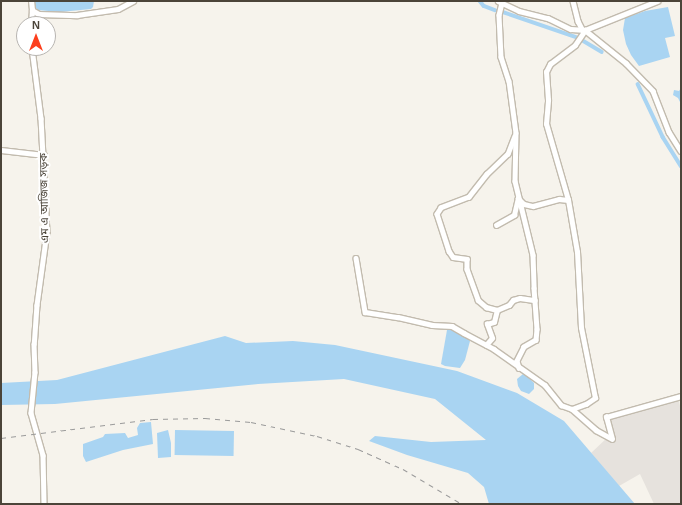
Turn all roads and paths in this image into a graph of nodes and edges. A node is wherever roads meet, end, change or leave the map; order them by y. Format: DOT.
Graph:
graph roads {
  1 [pos="31,1"];
  2 [pos="133,1"];
  3 [pos="574,1"];
  4 [pos="657,1"];
  5 [pos="500,2"];
  6 [pos="32,10"];
  7 [pos="32,16"];
  8 [pos="584,30"];
  9 [pos="33,56"];
  10 [pos="516,133"];
  11 [pos="1,150"];
  12 [pos="681,151"];
  13 [pos="44,155"];
  14 [pos="518,198"];
  15 [pos="568,200"];
  16 [pos="496,225"];
  17 [pos="356,258"];
  18 [pos="535,300"];
  19 [pos="497,310"];
  20 [pos="486,345"];
  21 [pos="519,368"];
  22 [pos="681,396"];
  23 [pos="572,409"];
  24 [pos="44,504"];
  1 -- 6 [label="street"];
  2 -- 6 [label="street"];
  3 -- 8 [label="street"];
  4 -- 8 [label="street"];
  5 -- 8 [label="street"];
  5 -- 10 [label="street"];
  6 -- 7 [label="street"];
  8 -- 12 [label="street"];
  8 -- 15 [label="street"];
  9 -- 13 [label="street, এম এ আজিজ সড়ক"];
  10 -- 14 [label="street"];
  10 -- 19 [label="street"];
  11 -- 13 [label="street"];
  13 -- 24 [label="street, এম এ আজিজ সড়ক"];
  14 -- 15 [label="street"];
  14 -- 16 [label="street"];
  14 -- 18 [label="street"];
  15 -- 23 [label="street"];
  17 -- 20 [label="street"];
  18 -- 19 [label="street"];
  18 -- 21 [label="street"];
  19 -- 20 [label="street"];
  20 -- 21 [label="street"];
  21 -- 23 [label="street"];
  22 -- 23 [label="street"];
}
